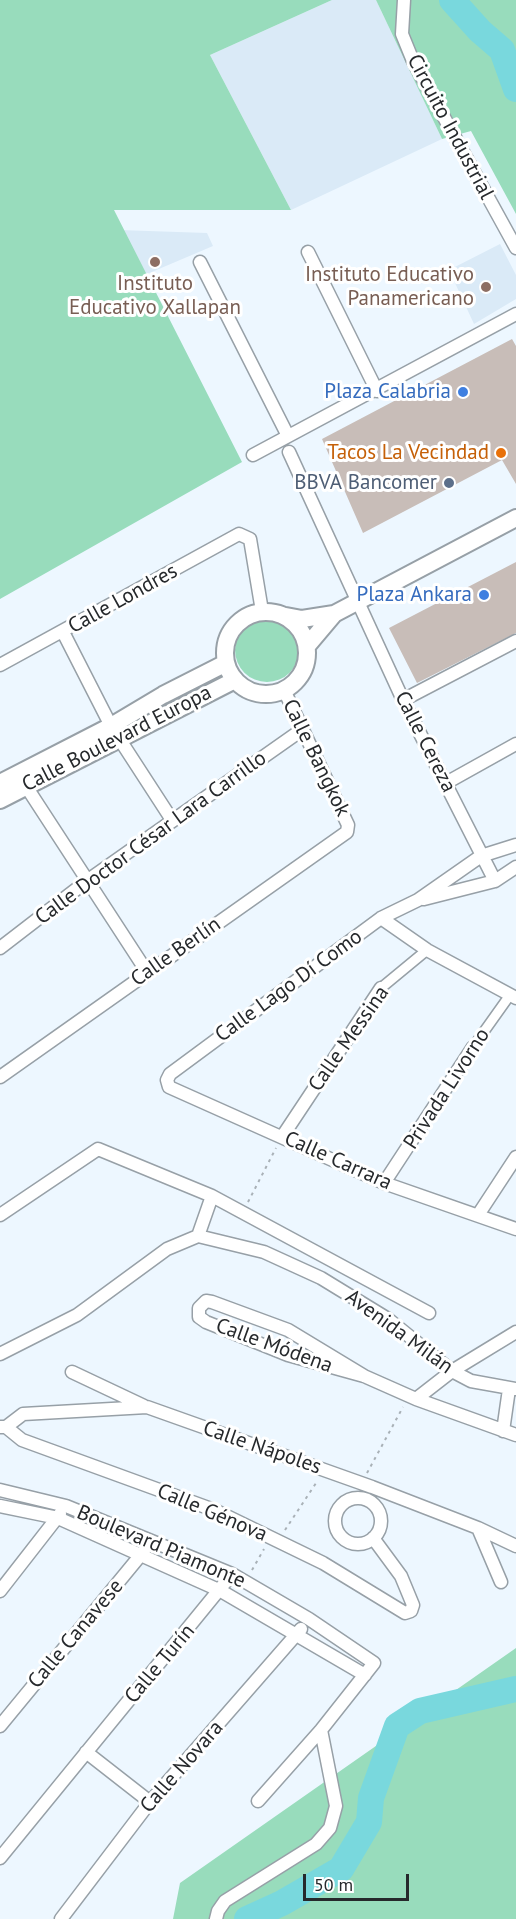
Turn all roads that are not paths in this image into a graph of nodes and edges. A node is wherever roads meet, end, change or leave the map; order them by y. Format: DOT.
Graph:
graph roads {
  1 [pos="404,0"];
  2 [pos="516,248"];
  3 [pos="308,252"];
  4 [pos="200,262"];
  5 [pos="516,314"];
  6 [pos="377,391"];
  7 [pos="288,436"];
  8 [pos="289,452"];
  9 [pos="253,455"];
  10 [pos="516,518"];
  11 [pos="359,601"];
  12 [pos="262,611"];
  13 [pos="334,614"];
  14 [pos="286,616"];
  15 [pos="63,632"];
  16 [pos="516,641"];
  17 [pos="307,646"];
  18 [pos="226,663"];
  19 [pos="0,665"];
  20 [pos="236,680"];
  21 [pos="284,690"];
  22 [pos="163,695"];
  23 [pos="403,700"];
  24 [pos="172,711"];
  25 [pos="303,729"];
  26 [pos="116,733"];
  27 [pos="516,744"];
  28 [pos="22,780"];
  29 [pos="0,783"];
  30 [pos="446,783"];
  31 [pos="0,800"];
  32 [pos="172,820"];
  33 [pos="348,825"];
  34 [pos="516,845"];
  35 [pos="481,856"];
  36 [pos="516,867"];
  37 [pos="87,881"];
  38 [pos="495,881"];
  39 [pos="418,900"];
  40 [pos="381,918"];
  41 [pos="0,948"];
  42 [pos="427,950"];
  43 [pos="147,972"];
  44 [pos="381,988"];
  45 [pos="514,995"];
  46 [pos="472,1047"];
  47 [pos="0,1077"];
  48 [pos="167,1080"];
  49 [pos="282,1137"];
  50 [pos="516,1157"];
  51 [pos="384,1184"];
  52 [pos="212,1196"];
  53 [pos="0,1215"];
  54 [pos="478,1215"];
  55 [pos="516,1229"];
  56 [pos="198,1236"];
  57 [pos="332,1262"];
  58 [pos="321,1278"];
  59 [pos="429,1313"];
  60 [pos="516,1332"];
  61 [pos="0,1354"];
  62 [pos="452,1371"];
  63 [pos="72,1372"];
  64 [pos="364,1376"];
  65 [pos="512,1389"];
  66 [pos="412,1398"];
  67 [pos="147,1407"];
  68 [pos="3,1427"];
  69 [pos="503,1431"];
  70 [pos="516,1435"];
  71 [pos="367,1485"];
  72 [pos="0,1490"];
  73 [pos="367,1500"];
  74 [pos="0,1506"];
  75 [pos="66,1506"];
  76 [pos="58,1518"];
  77 [pos="478,1528"];
  78 [pos="373,1538"];
  79 [pos="152,1541"];
  80 [pos="516,1546"];
  81 [pos="140,1557"];
  82 [pos="232,1574"];
  83 [pos="501,1582"];
  84 [pos="0,1591"];
  85 [pos="221,1591"];
  86 [pos="309,1619"];
  87 [pos="298,1634"];
  88 [pos="365,1675"];
  89 [pos="0,1726"];
  90 [pos="321,1730"];
  91 [pos="86,1752"];
  92 [pos="258,1801"];
  93 [pos="150,1802"];
  94 [pos="0,1858"];
  95 [pos="64,1918"];
  96 [pos="216,1919"];
  1 -- 2 [label="street, Circuito Industrial"];
  3 -- 6 [label="street"];
  4 -- 7 [label="street"];
  5 -- 6 [label="street"];
  6 -- 7 [label="street"];
  7 -- 9 [label="street"];
  8 -- 11 [label="street, Calle Cereza"];
  10 -- 11 [label="main road"];
  11 -- 13 [label="main road"];
  11 -- 23 [label="street, Calle Cereza"];
  12 -- 14 [label="main road"];
  12 -- 15 [label="street, Calle Londres"];
  12 -- 18 [label="main road"];
  13 -- 14 [label="main road"];
  13 -- 17 [label="main road"];
  14 -- 17 [label="main road"];
  15 -- 19 [label="street, Calle Londres"];
  15 -- 26 [label="street"];
  16 -- 23 [label="street"];
  17 -- 21 [label="main road"];
  18 -- 20 [label="main road"];
  18 -- 22 [label="main road, Calle Boulevard Europa"];
  20 -- 21 [label="main road"];
  20 -- 24 [label="main road, Calle Boulevard Europa"];
  21 -- 25 [label="street, Calle Bangkok"];
  22 -- 24 [label="main road"];
  22 -- 26 [label="main road, Calle Boulevard Europa"];
  23 -- 30 [label="street, Calle Cereza"];
  24 -- 26 [label="main road, Calle Boulevard Europa"];
  25 -- 32 [label="street, Calle Doctor César Lara Carrillo"];
  25 -- 33 [label="street, Calle Bangkok"];
  26 -- 28 [label="main road, Calle Boulevard Europa"];
  26 -- 32 [label="street"];
  27 -- 30 [label="street"];
  28 -- 29 [label="main road, Calle Boulevard Europa"];
  28 -- 31 [label="main road, Calle Boulevard Europa"];
  28 -- 37 [label="street"];
  30 -- 35 [label="street, Calle Cereza"];
  32 -- 37 [label="street, Calle Doctor César Lara Carrillo"];
  33 -- 43 [label="street, Calle Berlín"];
  34 -- 35 [label="street, Calle Lago Dí Como"];
  35 -- 38 [label="street, Calle Cereza"];
  35 -- 39 [label="street, Calle Lago Dí Como"];
  36 -- 38 [label="street, Calle Lago Dí Como"];
  37 -- 41 [label="street, Calle Doctor César Lara Carrillo"];
  37 -- 43 [label="street"];
  38 -- 39 [label="street, Calle Lago Dí Como"];
  39 -- 40 [label="street, Calle Lago Dí Como"];
  40 -- 42 [label="street"];
  40 -- 48 [label="street, Calle Lago Dí Como"];
  42 -- 44 [label="street, Calle Messina"];
  42 -- 45 [label="street"];
  43 -- 47 [label="street, Calle Berlín"];
  44 -- 49 [label="street, Calle Messina"];
  45 -- 46 [label="street, Privada Livorno"];
  46 -- 51 [label="street, Privada Livorno"];
  48 -- 49 [label="street, Calle Carrara"];
  49 -- 51 [label="street, Calle Carrara"];
  50 -- 54 [label="street"];
  51 -- 54 [label="street, Calle Carrara"];
  52 -- 53 [label="street"];
  52 -- 56 [label="street"];
  52 -- 57 [label="street"];
  54 -- 55 [label="street, Calle Carrara"];
  56 -- 58 [label="street, Avenida Milán"];
  56 -- 61 [label="street"];
  57 -- 58 [label="street"];
  57 -- 59 [label="street"];
  58 -- 62 [label="street, Avenida Milán"];
  60 -- 62 [label="street"];
  62 -- 65 [label="street, Avenida Milán"];
  62 -- 66 [label="street"];
  63 -- 67 [label="street"];
  64 -- 64 [label="street, Calle Módena"];
  64 -- 66 [label="street, Calle Módena"];
  65 -- 69 [label="street"];
  66 -- 69 [label="street, Calle Módena"];
  67 -- 68 [label="street, Calle Nápoles"];
  67 -- 71 [label="street, Calle Nápoles"];
  68 -- 78 [label="street, Calle Génova"];
  69 -- 70 [label="street, Calle Módena"];
  71 -- 73 [label="street"];
  71 -- 77 [label="street, Calle Nápoles"];
  72 -- 75 [label="street, Boulevard Piamonte"];
  73 -- 78 [label="street"];
  73 -- 78 [label="street"];
  74 -- 76 [label="street, Boulevard Piamonte"];
  75 -- 76 [label="street"];
  75 -- 79 [label="street, Boulevard Piamonte"];
  76 -- 81 [label="street, Boulevard Piamonte"];
  76 -- 84 [label="street"];
  77 -- 80 [label="street, Calle Nápoles"];
  77 -- 83 [label="street"];
  79 -- 81 [label="street, Calle Canavese"];
  79 -- 82 [label="street, Boulevard Piamonte"];
  81 -- 85 [label="street, Boulevard Piamonte"];
  81 -- 89 [label="street, Calle Canavese"];
  82 -- 85 [label="street, Calle Turín"];
  82 -- 86 [label="street, Boulevard Piamonte"];
  85 -- 87 [label="street, Boulevard Piamonte"];
  85 -- 91 [label="street, Calle Turín"];
  86 -- 87 [label="street, Calle Novara"];
  86 -- 88 [label="street, Boulevard Piamonte"];
  87 -- 88 [label="street, Boulevard Piamonte"];
  87 -- 93 [label="street, Calle Novara"];
  88 -- 90 [label="street"];
  90 -- 92 [label="street"];
  90 -- 96 [label="street"];
  91 -- 93 [label="street"];
  91 -- 94 [label="street, Calle Turín"];
  93 -- 95 [label="street, Calle Novara"];
}
